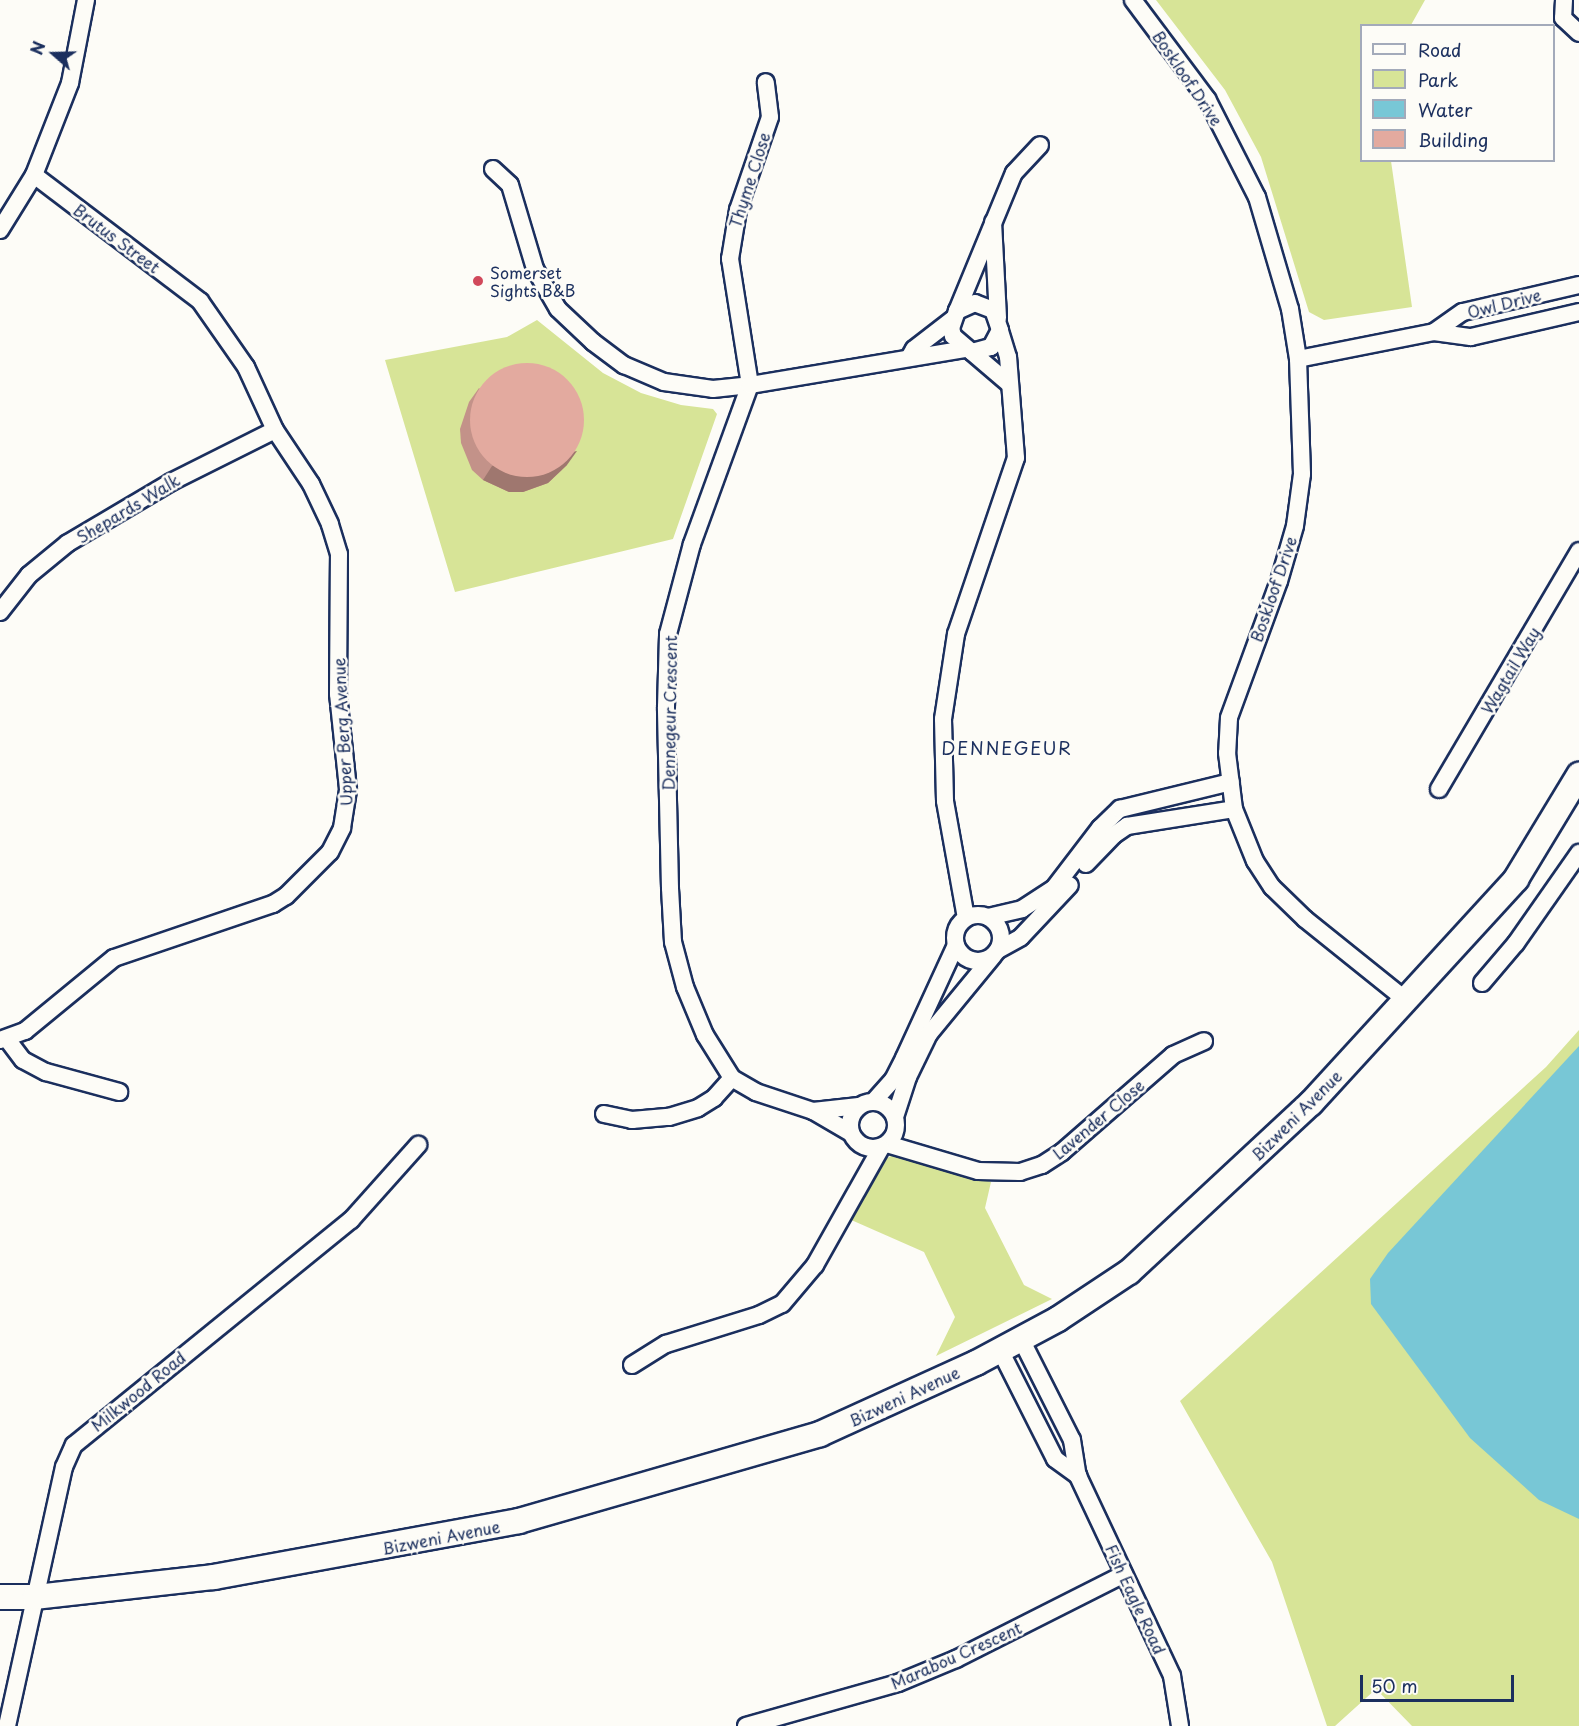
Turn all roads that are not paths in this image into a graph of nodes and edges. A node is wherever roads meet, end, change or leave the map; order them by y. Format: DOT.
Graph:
graph roads {
  1 [pos="86,0"];
  2 [pos="1133,0"];
  3 [pos="1564,0"];
  4 [pos="1579,33"];
  5 [pos="766,82"];
  6 [pos="1040,146"];
  7 [pos="493,169"];
  8 [pos="34,175"];
  9 [pos="993,221"];
  10 [pos="0,230"];
  11 [pos="1579,285"];
  12 [pos="200,301"];
  13 [pos="1579,312"];
  14 [pos="955,315"];
  15 [pos="999,324"];
  16 [pos="1434,332"];
  17 [pos="968,351"];
  18 [pos="909,358"];
  19 [pos="1298,359"];
  20 [pos="1008,383"];
  21 [pos="750,385"];
  22 [pos="275,430"];
  23 [pos="1579,551"];
  24 [pos="0,612"];
  25 [pos="1579,775"];
  26 [pos="1231,782"];
  27 [pos="1439,789"];
  28 [pos="1172,795"];
  29 [pos="1234,809"];
  30 [pos="1120,810"];
  31 [pos="1175,816"];
  32 [pos="1127,826"];
  33 [pos="1579,853"];
  34 [pos="988,917"];
  35 [pos="966,918"];
  36 [pos="956,945"];
  37 [pos="996,953"];
  38 [pos="1482,983"];
  39 [pos="1407,1001"];
  40 [pos="4,1040"];
  41 [pos="1204,1041"];
  42 [pos="732,1078"];
  43 [pos="119,1092"];
  44 [pos="866,1104"];
  45 [pos="813,1111"];
  46 [pos="604,1114"];
  47 [pos="896,1121"];
  48 [pos="855,1139"];
  49 [pos="418,1144"];
  50 [pos="884,1146"];
  51 [pos="915,1150"];
  52 [pos="860,1180"];
  53 [pos="1010,1345"];
  54 [pos="632,1365"];
  55 [pos="1078,1476"];
  56 [pos="1124,1574"];
  57 [pos="0,1597"];
  58 [pos="35,1597"];
  59 [pos="7,1726"];
  60 [pos="746,1726"];
  61 [pos="1180,1726"];
  1 -- 8 [label="street"];
  2 -- 19 [label="street, Boskloof Drive"];
  3 -- 4 [label="street"];
  5 -- 21 [label="street, Thyme Close"];
  6 -- 9 [label="street"];
  7 -- 21 [label="street"];
  8 -- 10 [label="street"];
  8 -- 12 [label="street, Brutus Street"];
  9 -- 14 [label="street"];
  9 -- 15 [label="street"];
  11 -- 16 [label="street, Owl Drive"];
  12 -- 22 [label="street, Upper Berg Avenue"];
  13 -- 16 [label="street, Owl Drive"];
  14 -- 15 [label="street"];
  14 -- 17 [label="street"];
  14 -- 18 [label="street"];
  15 -- 17 [label="street"];
  15 -- 20 [label="street"];
  16 -- 19 [label="street, Owl Drive"];
  17 -- 18 [label="street"];
  17 -- 20 [label="street"];
  18 -- 21 [label="street"];
  19 -- 26 [label="street, Boskloof Drive"];
  20 -- 35 [label="street"];
  21 -- 42 [label="street, Dennegeur Crescent"];
  22 -- 24 [label="street, Shepards Walk"];
  22 -- 40 [label="street, Upper Berg Avenue"];
  23 -- 27 [label="street, Wagtail Way"];
  25 -- 39 [label="street, Bizweni Avenue"];
  26 -- 28 [label="street"];
  26 -- 29 [label="street, Boskloof Drive"];
  28 -- 30 [label="street"];
  28 -- 31 [label="street"];
  29 -- 31 [label="street"];
  29 -- 39 [label="street, Boskloof Drive"];
  30 -- 32 [label="street"];
  30 -- 34 [label="street"];
  31 -- 32 [label="street"];
  32 -- 37 [label="street"];
  33 -- 38 [label="street"];
  34 -- 35 [label="street"];
  34 -- 37 [label="street"];
  35 -- 36 [label="street"];
  36 -- 37 [label="street"];
  36 -- 44 [label="street"];
  37 -- 47 [label="street"];
  39 -- 53 [label="street, Bizweni Avenue"];
  40 -- 43 [label="street, Upper Berg Avenue"];
  41 -- 51 [label="street, Lavender Close"];
  42 -- 45 [label="street, Dennegeur Crescent"];
  42 -- 46 [label="street"];
  44 -- 45 [label="street, Dennegeur Crescent"];
  44 -- 47 [label="street"];
  44 -- 48 [label="street"];
  45 -- 48 [label="street, Dennegeur Crescent"];
  47 -- 50 [label="street"];
  47 -- 51 [label="street"];
  48 -- 50 [label="street"];
  48 -- 52 [label="street"];
  49 -- 58 [label="street, Milkwood Road"];
  50 -- 51 [label="street, Lavender Close"];
  50 -- 52 [label="street"];
  52 -- 54 [label="street"];
  53 -- 55 [label="street, Fish Eagle Road"];
  53 -- 55 [label="street, Fish Eagle Road"];
  53 -- 58 [label="street, Bizweni Avenue"];
  55 -- 56 [label="street, Fish Eagle Road"];
  56 -- 60 [label="street, Marabou Crescent"];
  56 -- 61 [label="street, Fish Eagle Road"];
  57 -- 58 [label="street, Bizweni Avenue"];
  58 -- 59 [label="street, Milkwood Road"];
}
